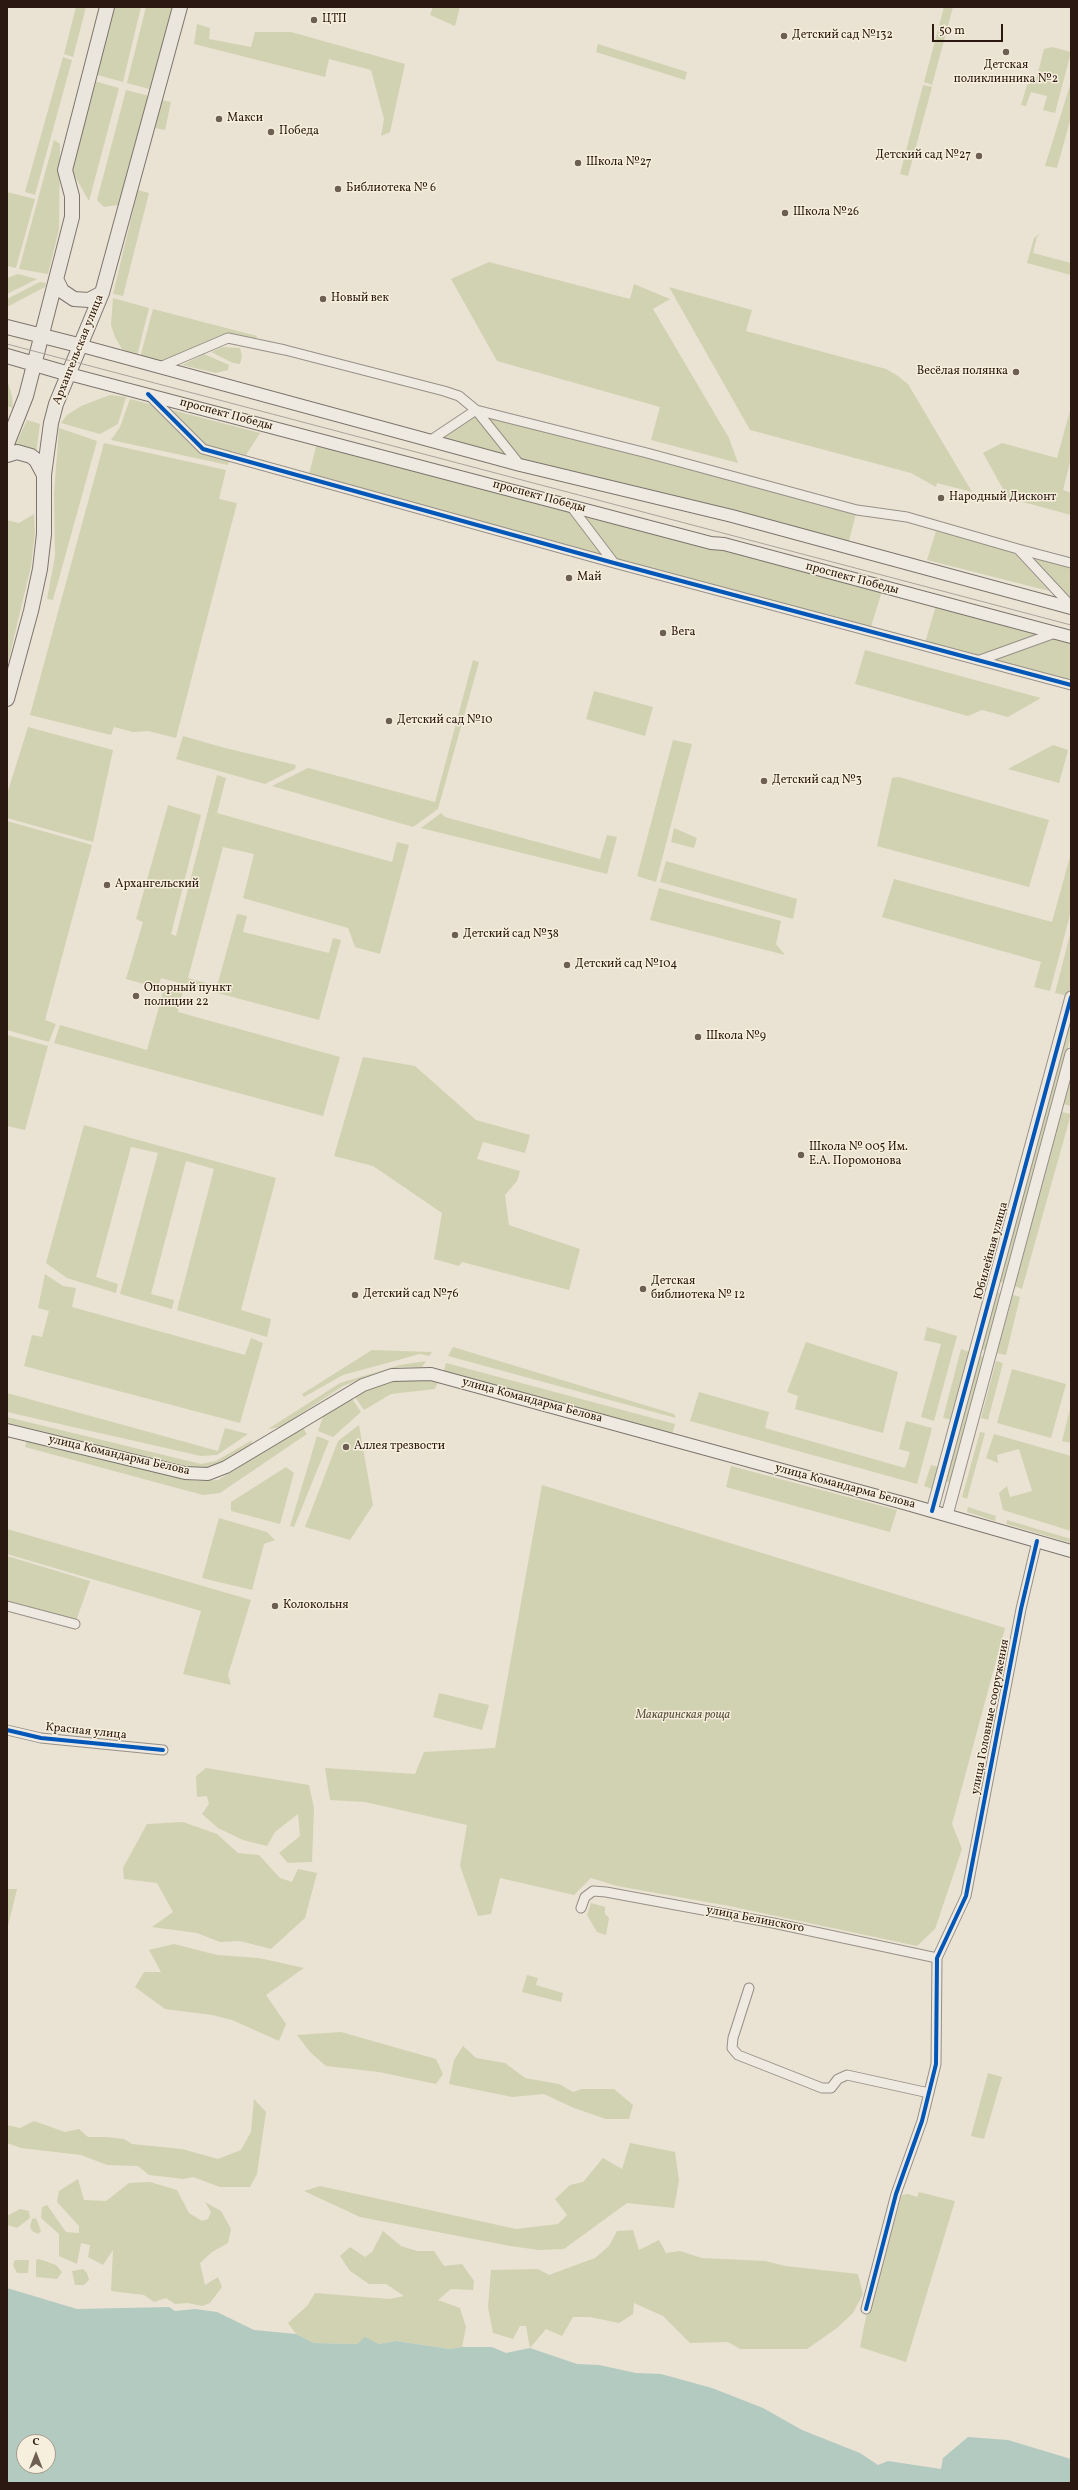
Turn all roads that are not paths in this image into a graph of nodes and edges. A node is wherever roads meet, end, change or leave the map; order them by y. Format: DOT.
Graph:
graph roads {
  1 [pos="107,7"];
  2 [pos="180,7"];
  3 [pos="57,281"];
  4 [pos="102,293"];
  5 [pos="7,327"];
  6 [pos="43,336"];
  7 [pos="82,346"];
  8 [pos="7,356"];
  9 [pos="35,364"];
  10 [pos="160,367"];
  11 [pos="69,374"];
  12 [pos="148,394"];
  13 [pos="476,410"];
  14 [pos="431,440"];
  15 [pos="7,444"];
  16 [pos="7,455"];
  17 [pos="520,465"];
  18 [pos="44,475"];
  19 [pos="570,505"];
  20 [pos="1018,549"];
  21 [pos="614,563"];
  22 [pos="1071,563"];
  23 [pos="1071,607"];
  24 [pos="1055,633"];
  25 [pos="1071,637"];
  26 [pos="980,660"];
  27 [pos="1071,685"];
  28 [pos="7,699"];
  29 [pos="1071,997"];
  30 [pos="1071,1054"];
  31 [pos="993,1286"];
  32 [pos="1008,1290"];
  33 [pos="7,1431"];
  34 [pos="932,1511"];
  35 [pos="947,1515"];
  36 [pos="1037,1541"];
  37 [pos="1071,1551"];
  38 [pos="7,1606"];
  39 [pos="75,1624"];
  40 [pos="7,1730"];
  41 [pos="163,1750"];
  42 [pos="581,1908"];
  43 [pos="937,1958"];
  44 [pos="749,1988"];
  45 [pos="929,2093"];
  46 [pos="866,2309"];
  1 -- 3 [label="main road"];
  2 -- 4 [label="main road, Архангельская улица"];
  3 -- 4 [label="main road"];
  3 -- 6 [label="main road"];
  4 -- 7 [label="main road, Архангельская улица"];
  5 -- 6 [label="main road"];
  6 -- 7 [label="main road"];
  6 -- 9 [label="main road"];
  7 -- 10 [label="main road"];
  7 -- 11 [label="main road, Архангельская улица"];
  8 -- 9 [label="main road, проспект Победы"];
  9 -- 11 [label="main road, проспект Победы"];
  9 -- 15 [label="main road"];
  10 -- 13 [label="street"];
  10 -- 14 [label="main road"];
  11 -- 12 [label="main road, проспект Победы"];
  11 -- 18 [label="main road, Архангельская улица"];
  12 -- 19 [label="main road, проспект Победы"];
  12 -- 21 [label="street"];
  13 -- 14 [label="street"];
  13 -- 17 [label="street"];
  13 -- 20 [label="street"];
  14 -- 17 [label="main road"];
  16 -- 18 [label="main road"];
  17 -- 23 [label="main road"];
  18 -- 28 [label="main road, Архангельская улица"];
  19 -- 21 [label="street"];
  19 -- 24 [label="main road, проспект Победы"];
  20 -- 22 [label="street"];
  20 -- 23 [label="street"];
  21 -- 26 [label="street"];
  24 -- 25 [label="main road, проспект Победы"];
  24 -- 26 [label="street"];
  26 -- 27 [label="street"];
  29 -- 31 [label="street, Юбилейная улица"];
  30 -- 32 [label="street"];
  31 -- 32 [label="street"];
  31 -- 34 [label="street, Юбилейная улица"];
  32 -- 35 [label="street"];
  33 -- 34 [label="main road, улица Командарма Белова"];
  34 -- 35 [label="main road, улица Командарма Белова"];
  35 -- 36 [label="main road, улица Командарма Белова"];
  36 -- 37 [label="main road, улица Командарма Белова"];
  36 -- 43 [label="street, улица Головные сооружения"];
  38 -- 39 [label="street"];
  40 -- 41 [label="street, Красная улица"];
  42 -- 43 [label="street, улица Белинского"];
  43 -- 45 [label="street"];
  44 -- 45 [label="street"];
  45 -- 46 [label="street"];
}
